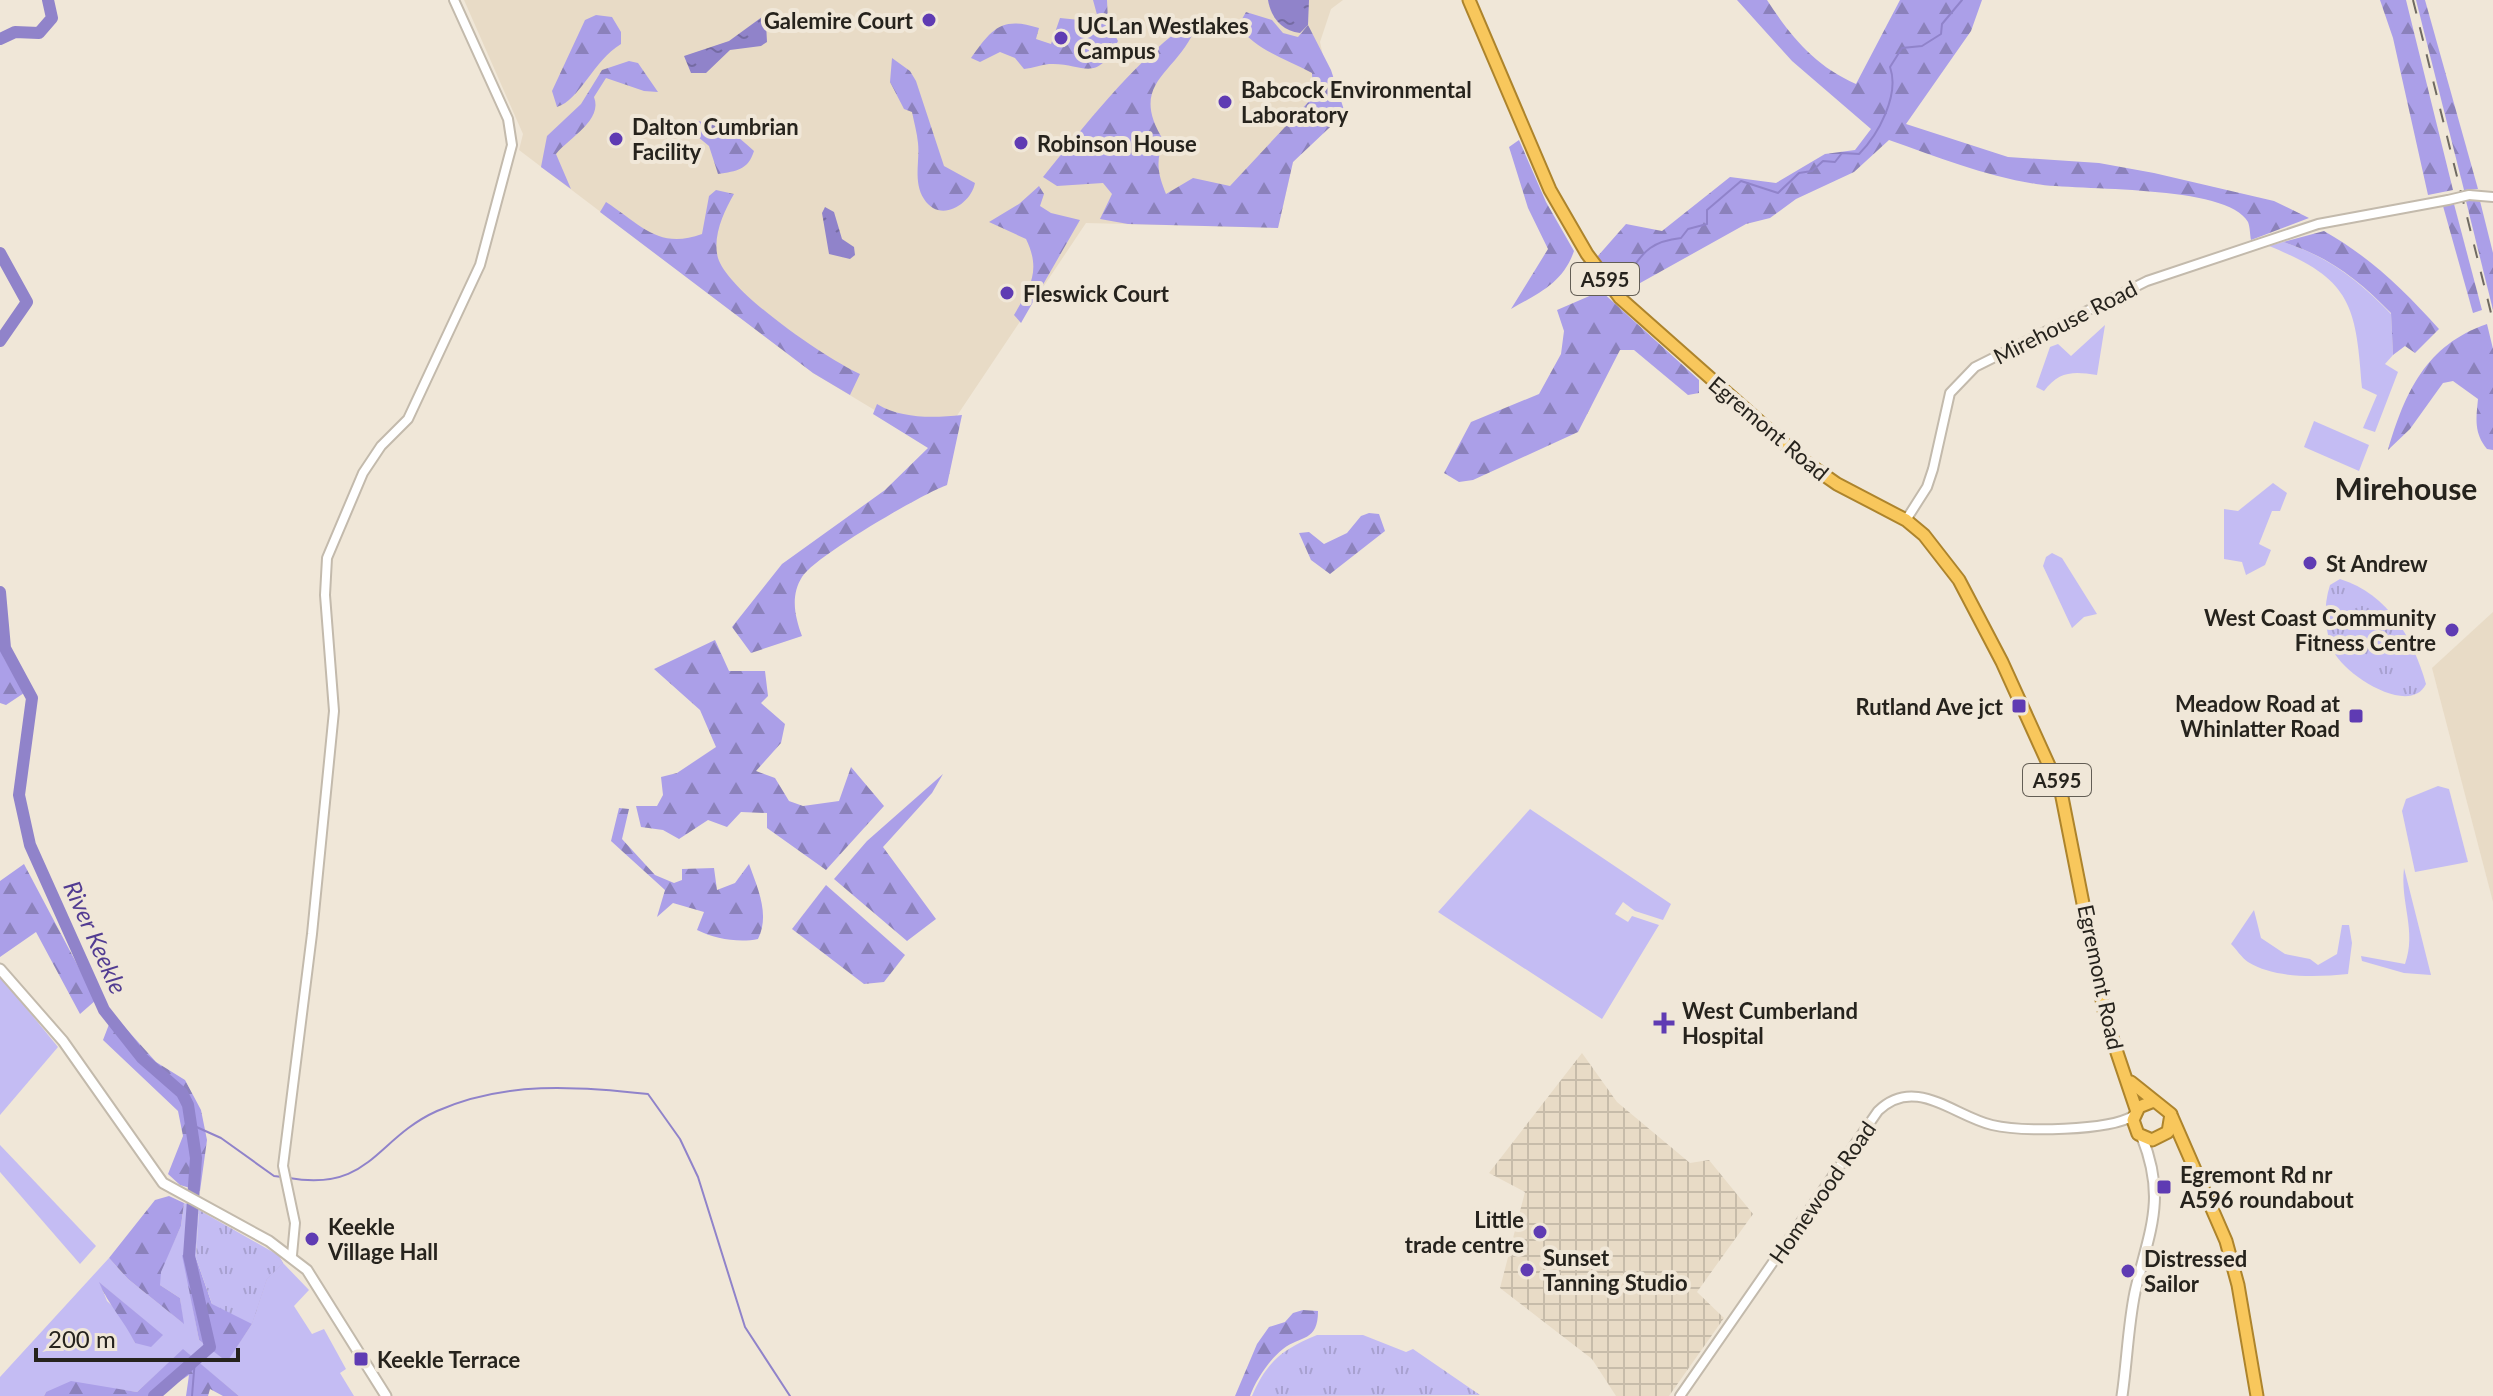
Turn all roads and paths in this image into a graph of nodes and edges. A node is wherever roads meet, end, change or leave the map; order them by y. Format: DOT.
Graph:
graph roads {
  1 [pos="454,0"];
  2 [pos="1469,0"];
  3 [pos="2493,197"];
  4 [pos="1906,520"];
  5 [pos="0,969"];
  6 [pos="2126,1075"];
  7 [pos="2154,1101"];
  8 [pos="2135,1113"];
  9 [pos="2172,1117"];
  10 [pos="2113,1124"];
  11 [pos="2140,1136"];
  12 [pos="2163,1137"];
  13 [pos="2189,1155"];
  14 [pos="2153,1164"];
  15 [pos="292,1255"];
  16 [pos="386,1396"];
  17 [pos="1680,1396"];
  18 [pos="2122,1396"];
  19 [pos="2257,1396"];
  1 -- 15 [label="street"];
  2 -- 4 [label="highway, Egremont Road / A595"];
  3 -- 4 [label="street, Mirehouse Road, bridge"];
  4 -- 6 [label="highway, Egremont Road / A595"];
  5 -- 15 [label="main road"];
  6 -- 7 [label="highway, A595"];
  6 -- 8 [label="highway, A595"];
  7 -- 8 [label="highway"];
  7 -- 9 [label="highway, A595"];
  8 -- 10 [label="street"];
  8 -- 11 [label="highway, A595"];
  9 -- 12 [label="highway"];
  9 -- 13 [label="highway, A595"];
  10 -- 11 [label="street"];
  10 -- 17 [label="street, Homewood Road"];
  11 -- 12 [label="highway"];
  11 -- 14 [label="main road"];
  12 -- 13 [label="highway, A595"];
  12 -- 14 [label="main road"];
  13 -- 19 [label="highway, A595"];
  14 -- 18 [label="main road"];
  15 -- 16 [label="main road"];
}
